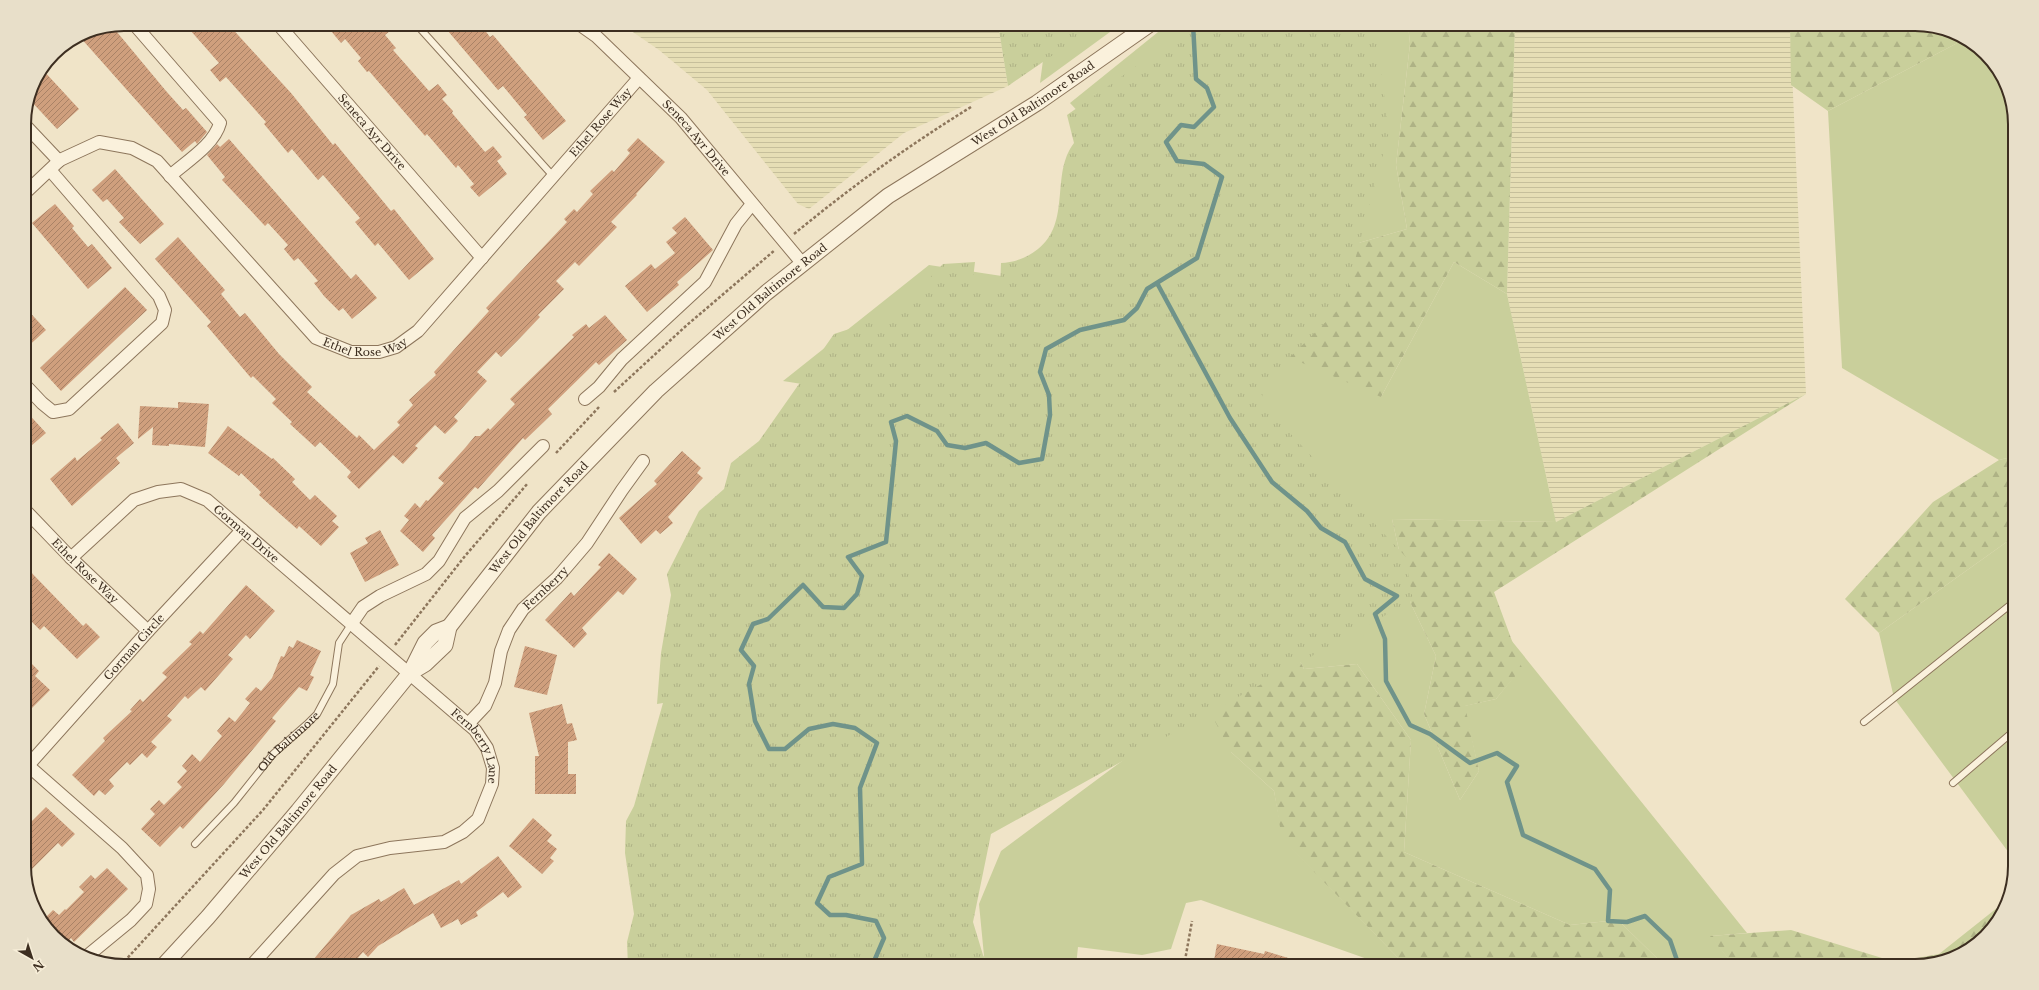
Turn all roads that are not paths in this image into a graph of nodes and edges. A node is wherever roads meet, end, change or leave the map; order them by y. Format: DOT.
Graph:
graph roads {
  1 [pos="140,31"];
  2 [pos="284,31"];
  3 [pos="422,31"];
  4 [pos="589,31"];
  5 [pos="1140,31"];
  6 [pos="640,78"];
  7 [pos="31,133"];
  8 [pos="55,165"];
  9 [pos="170,176"];
  10 [pos="554,176"];
  11 [pos="31,187"];
  12 [pos="752,204"];
  13 [pos="482,258"];
  14 [pos="802,263"];
  15 [pos="31,391"];
  16 [pos="585,399"];
  17 [pos="543,446"];
  18 [pos="643,461"];
  19 [pos="31,516"];
  20 [pos="242,530"];
  21 [pos="71,558"];
  22 [pos="2008,607"];
  23 [pos="352,623"];
  24 [pos="148,631"];
  25 [pos="410,673"];
  26 [pos="1864,722"];
  27 [pos="468,724"];
  28 [pos="2008,736"];
  29 [pos="31,760"];
  30 [pos="31,770"];
  31 [pos="1953,783"];
  32 [pos="196,844"];
  33 [pos="91,953"];
  34 [pos="169,959"];
  35 [pos="257,959"];
  1 -- 9 [label="street"];
  2 -- 13 [label="street, Seneca Ayr Drive"];
  3 -- 10 [label="lane"];
  4 -- 6 [label="street, Seneca Ayr Drive"];
  5 -- 14 [label="street, West Old Baltimore Road"];
  6 -- 10 [label="street, Ethel Rose Way"];
  6 -- 12 [label="street, Seneca Ayr Drive"];
  7 -- 8 [label="street"];
  8 -- 9 [label="street, Ethel Rose Way"];
  8 -- 11 [label="street, Ethel Rose Way"];
  8 -- 15 [label="street"];
  9 -- 13 [label="street, Ethel Rose Way"];
  10 -- 13 [label="street, Ethel Rose Way"];
  12 -- 14 [label="street, Seneca Ayr Drive"];
  12 -- 16 [label="street"];
  14 -- 25 [label="street, West Old Baltimore Road"];
  17 -- 23 [label="street"];
  18 -- 27 [label="street, Fernberry"];
  19 -- 21 [label="street, Ethel Rose Way"];
  20 -- 21 [label="street, Gorman Drive"];
  20 -- 23 [label="street, Gorman Drive"];
  20 -- 24 [label="street, Gorman Circle"];
  21 -- 24 [label="street, Ethel Rose Way"];
  22 -- 26 [label="lane"];
  23 -- 25 [label="street, Gorman Drive"];
  23 -- 32 [label="lane, Old Baltimore"];
  24 -- 29 [label="street, Gorman Circle"];
  25 -- 27 [label="street, Fernberry Lane"];
  25 -- 34 [label="street, West Old Baltimore Road"];
  27 -- 35 [label="street, Fernberry Lane"];
  28 -- 31 [label="lane"];
  30 -- 33 [label="street"];
}
